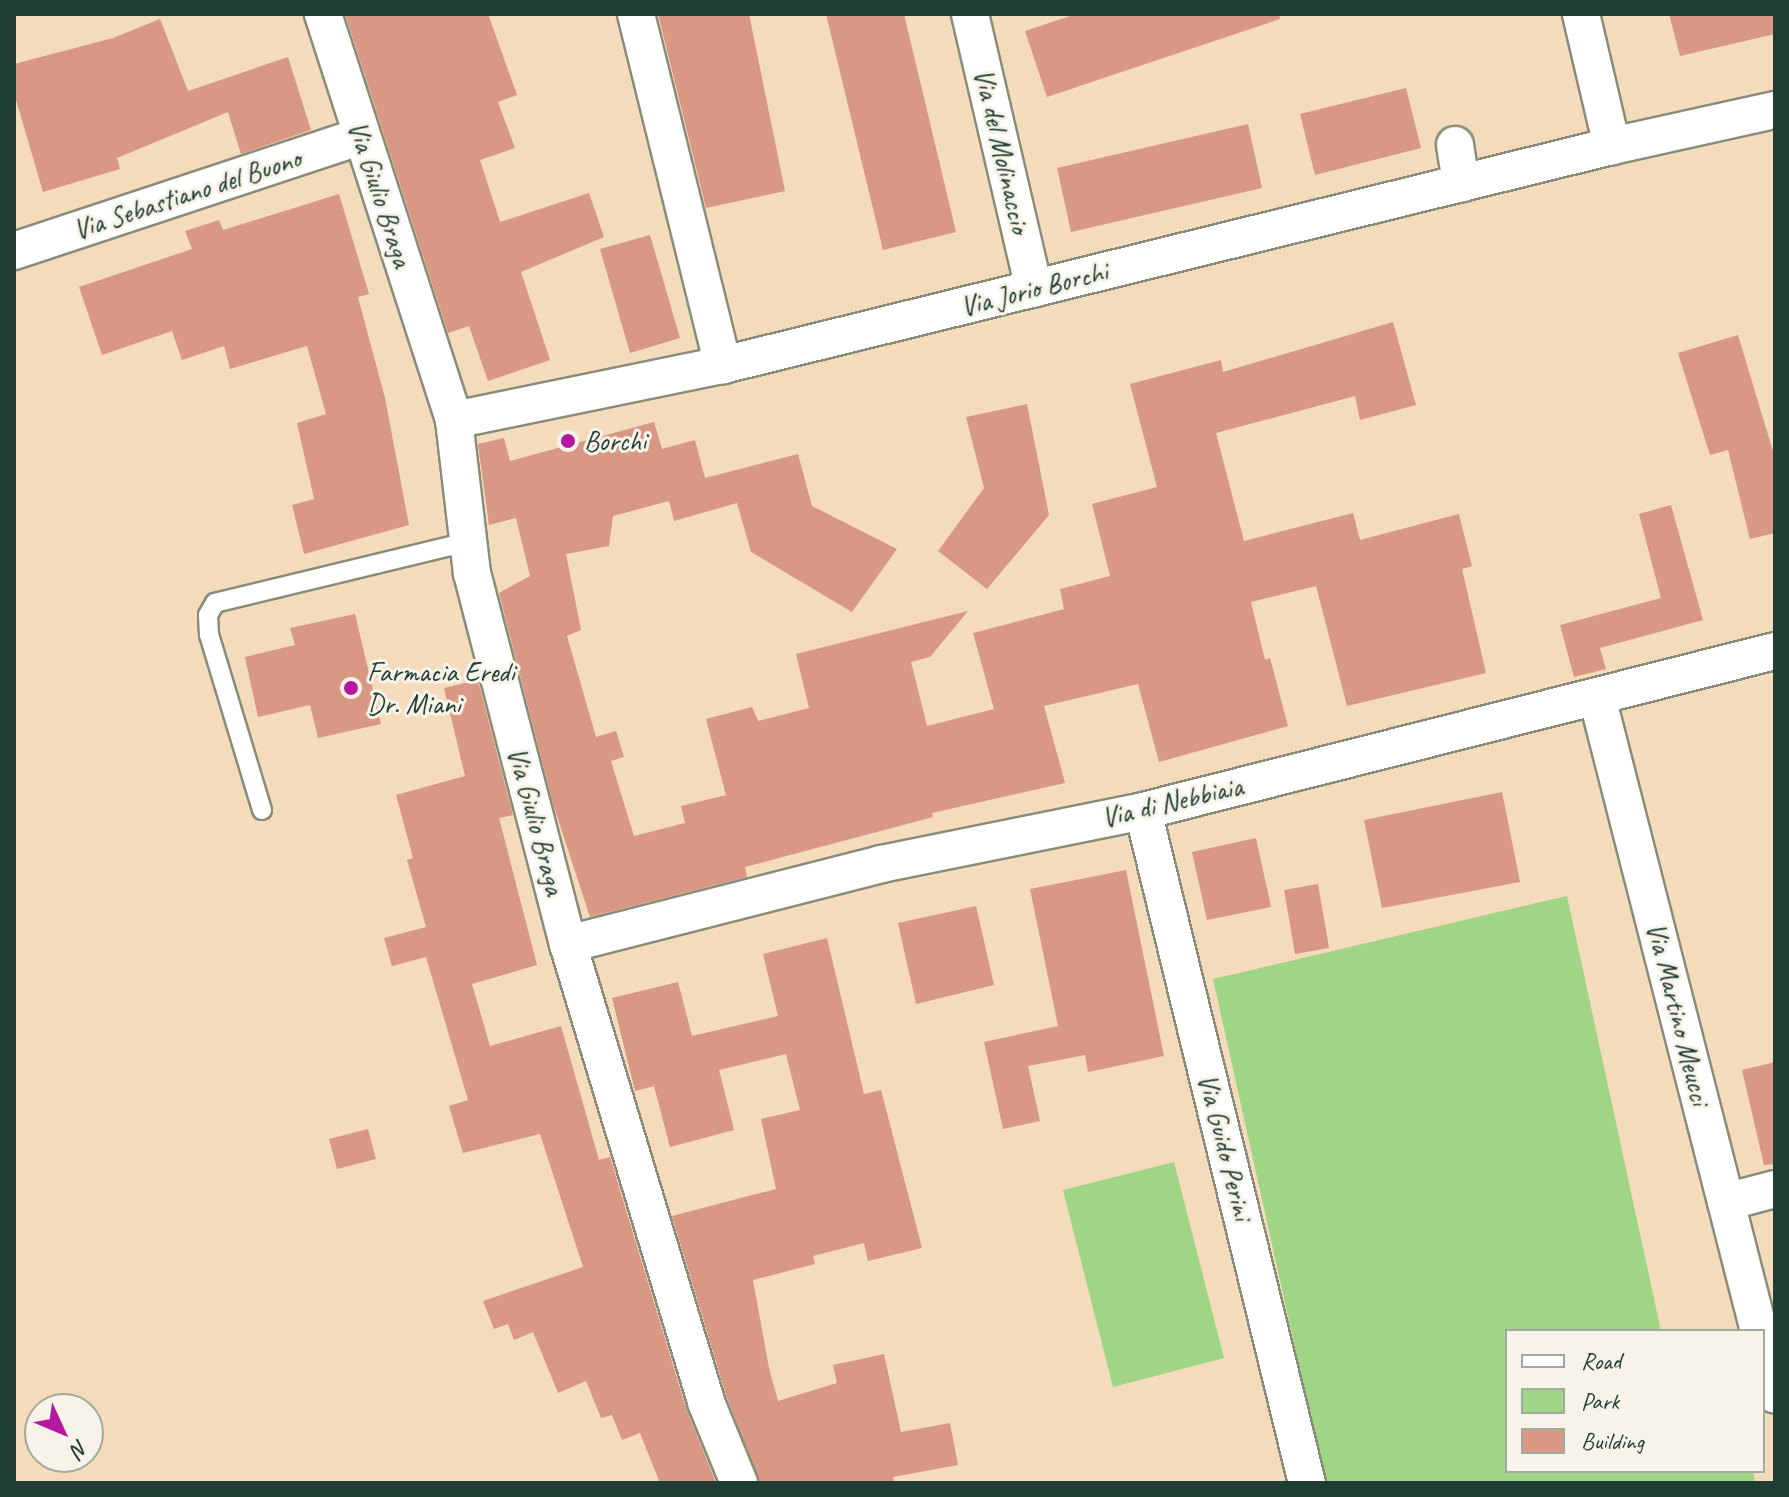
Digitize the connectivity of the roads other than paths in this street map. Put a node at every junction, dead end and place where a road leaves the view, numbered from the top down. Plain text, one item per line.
1 (323, 14) edge
2 (636, 14) edge
3 (970, 14) edge
4 (1581, 14) edge
5 (1775, 110) edge
6 (361, 136) junction
7 (1455, 145) dead end
8 (1612, 146) junction
9 (1461, 184) junction
10 (14, 251) edge
11 (1034, 289) junction
12 (723, 365) junction
13 (454, 420) junction
14 (468, 542) junction
15 (1775, 651) edge
16 (1597, 697) junction
17 (262, 810) dead end
18 (1143, 811) junction
19 (568, 944) junction
20 (1775, 1189) edge
21 (1726, 1202) junction
22 (1758, 1329) edge
23 (1765, 1355) edge
24 (1775, 1395) edge
25 (739, 1483) edge
26 (1307, 1483) edge

1 - 6 street, Via Giulio Braga
2 - 12 street
3 - 11 street, Via del Molinaccio
4 - 8 street
5 - 8 street, Via Jorio Borchi
6 - 10 street, Via Sebastiano del Buono
6 - 13 street, Via Giulio Braga
7 - 9 street
8 - 9 street, Via Jorio Borchi
9 - 11 street, Via Jorio Borchi
11 - 12 street, Via Jorio Borchi
12 - 13 street, Via Jorio Borchi
13 - 14 street, Via Giulio Braga
14 - 17 lane
14 - 19 street, Via Giulio Braga
15 - 16 street, Via di Nebbiaia
16 - 18 street, Via di Nebbiaia
16 - 21 street, Via Martino Meucci
18 - 19 street, Via di Nebbiaia
18 - 26 street, Via Guido Perini
19 - 25 street, Via Giulio Braga
20 - 21 street
21 - 22 street, Via Martino Meucci
23 - 24 street

